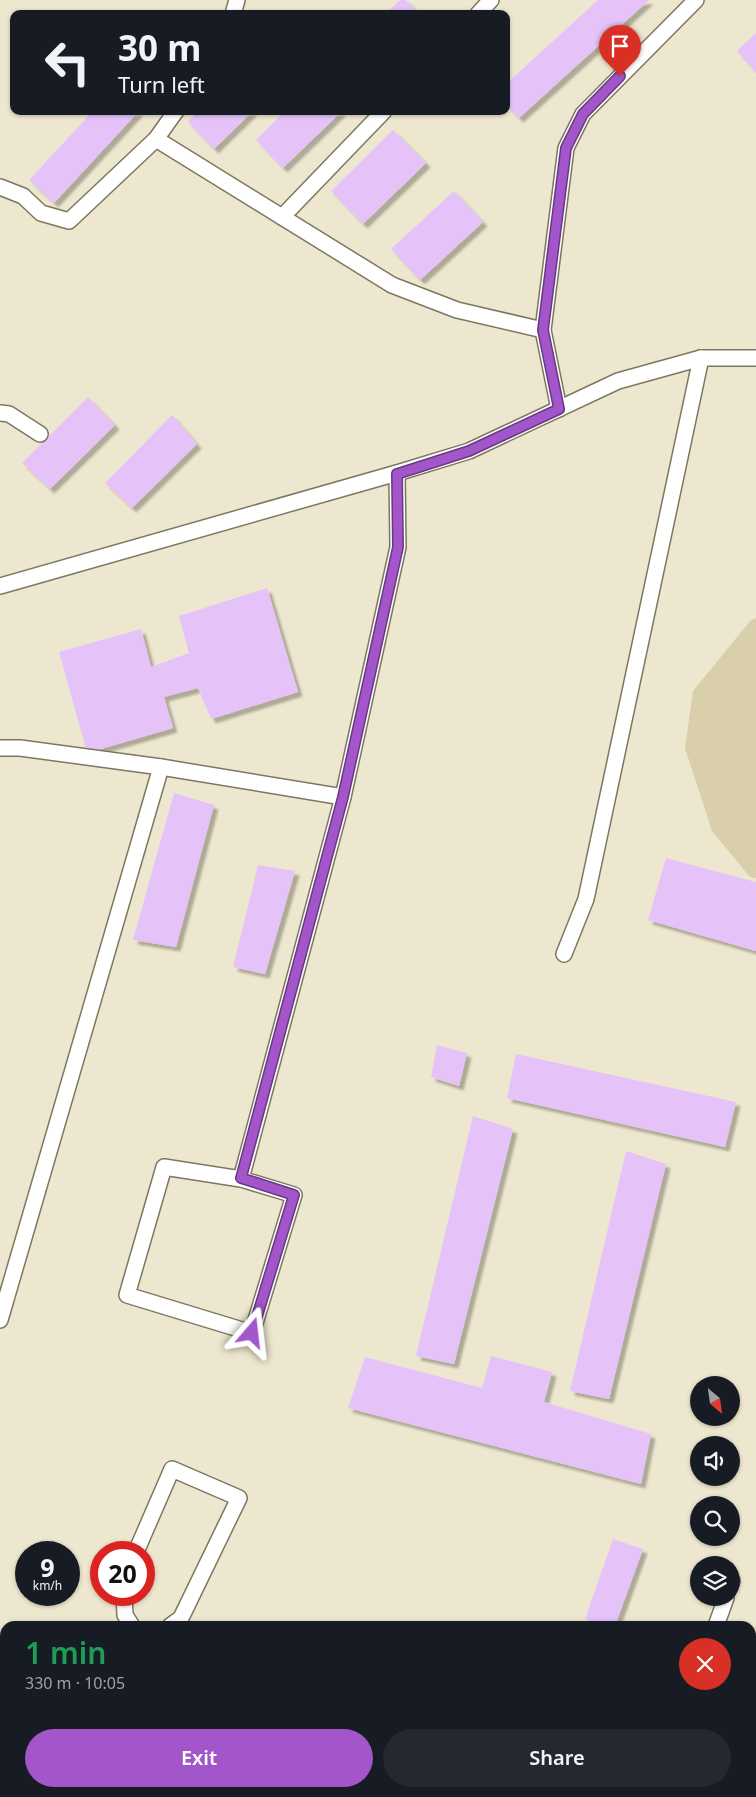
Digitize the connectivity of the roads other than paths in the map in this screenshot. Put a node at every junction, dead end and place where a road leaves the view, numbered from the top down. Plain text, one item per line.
1 (491, 0) edge
2 (696, 0) edge
3 (482, 10) edge
4 (173, 115) edge
5 (380, 115) edge
6 (156, 139) junction
7 (0, 187) edge
8 (282, 217) junction
9 (543, 330) junction
10 (701, 358) junction
11 (756, 358) edge
12 (559, 409) junction
13 (0, 413) edge
14 (40, 434) dead end
15 (397, 474) junction
16 (0, 586) edge
17 (0, 748) edge
18 (160, 767) junction
19 (343, 797) junction
20 (564, 954) dead end
21 (241, 1178) junction
22 (0, 1320) edge
23 (141, 1541) edge
24 (124, 1606) edge
25 (723, 1606) edge
26 (128, 1621) edge
27 (177, 1621) edge
28 (718, 1621) edge

1 - 3 lane
2 - 9 lane
4 - 6 lane
5 - 8 lane
6 - 7 lane
6 - 8 lane
8 - 9 lane
9 - 12 lane
10 - 11 lane
10 - 12 lane
10 - 20 lane
12 - 15 lane
13 - 14 lane
15 - 16 lane
15 - 19 lane
17 - 18 lane
18 - 19 lane
18 - 22 lane
19 - 21 lane
21 - 21 lane
23 - 27 lane
24 - 26 lane
25 - 28 lane

